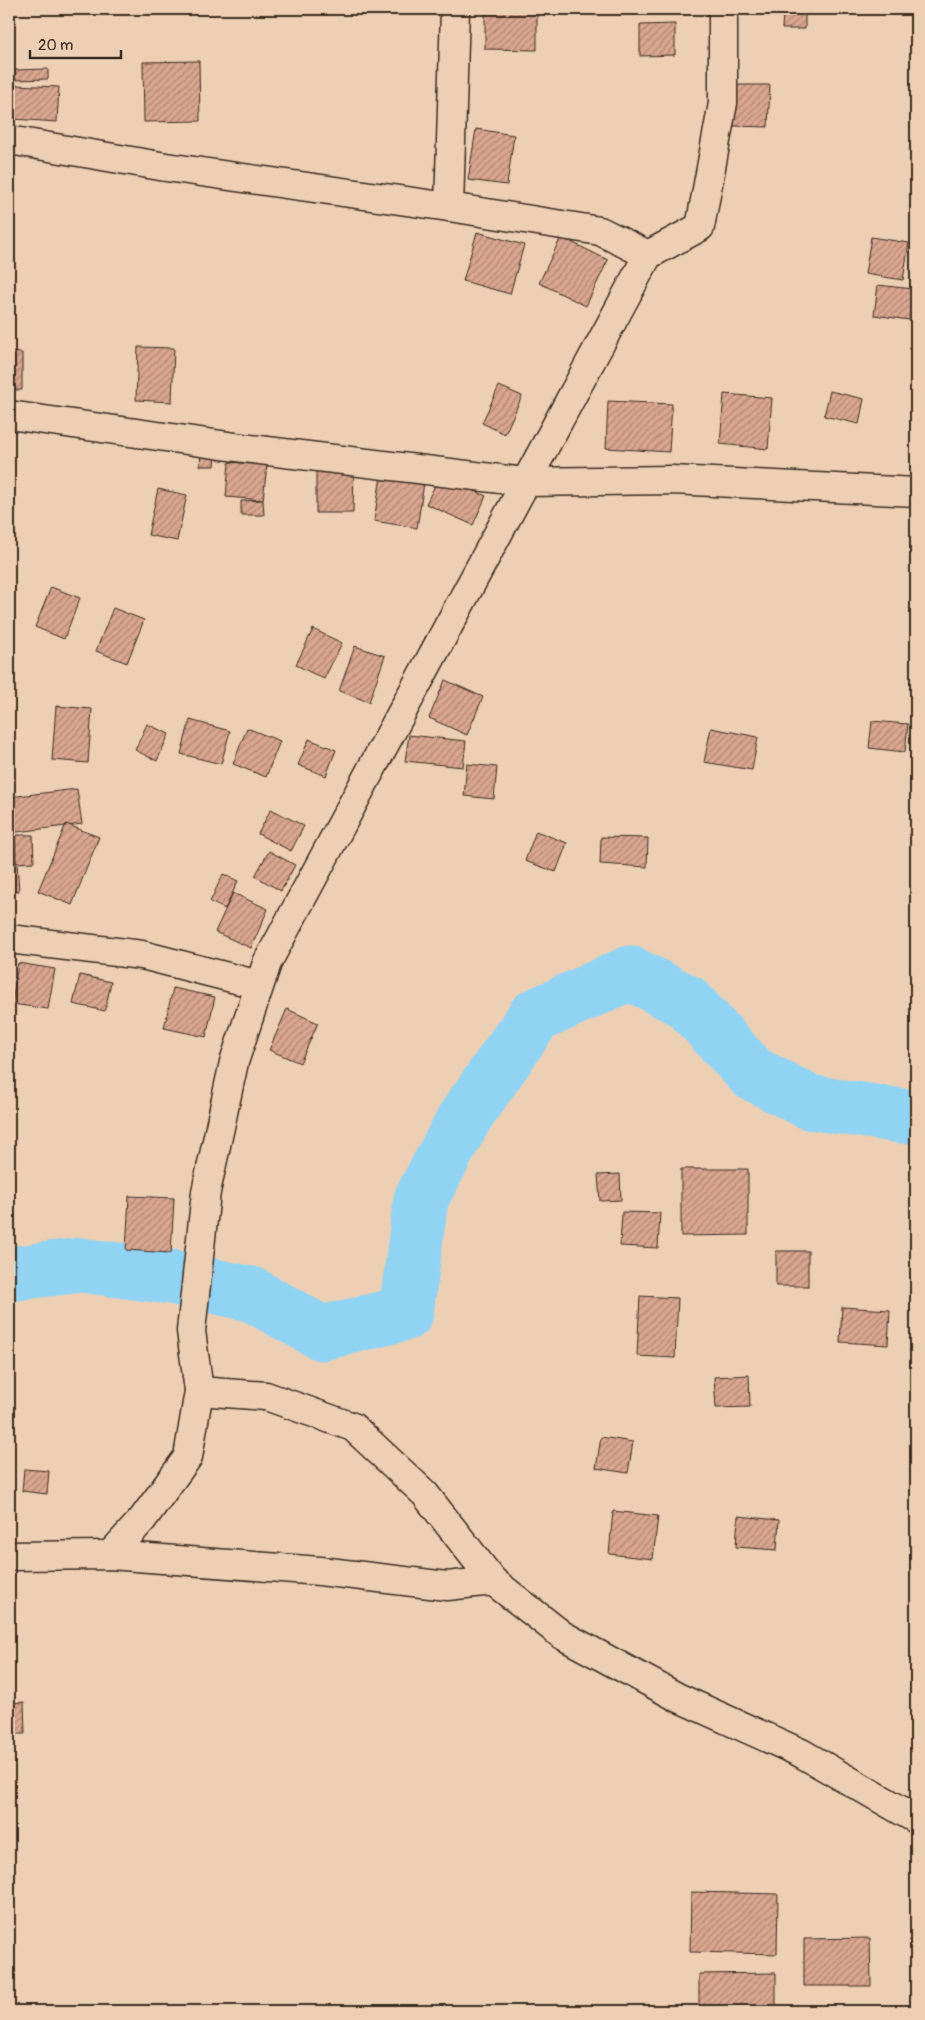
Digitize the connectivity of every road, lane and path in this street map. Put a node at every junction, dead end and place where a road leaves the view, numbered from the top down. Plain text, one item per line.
1 (455, 9) edge
2 (723, 9) edge
3 (9, 140) edge
4 (449, 207) junction
5 (648, 255) junction
6 (9, 415) edge
7 (525, 482) junction
8 (916, 492) edge
9 (9, 939) edge
10 (259, 985) junction
11 (200, 1391) junction
12 (110, 1555) junction
13 (9, 1556) edge
14 (493, 1581) junction
15 (916, 1819) edge

1 - 4 street
2 - 5 street
3 - 4 street
4 - 5 street
5 - 7 street
6 - 7 street
7 - 8 street
7 - 10 street
9 - 10 street
10 - 11 street
11 - 12 street
11 - 14 street
12 - 13 street
12 - 14 street
14 - 15 street

